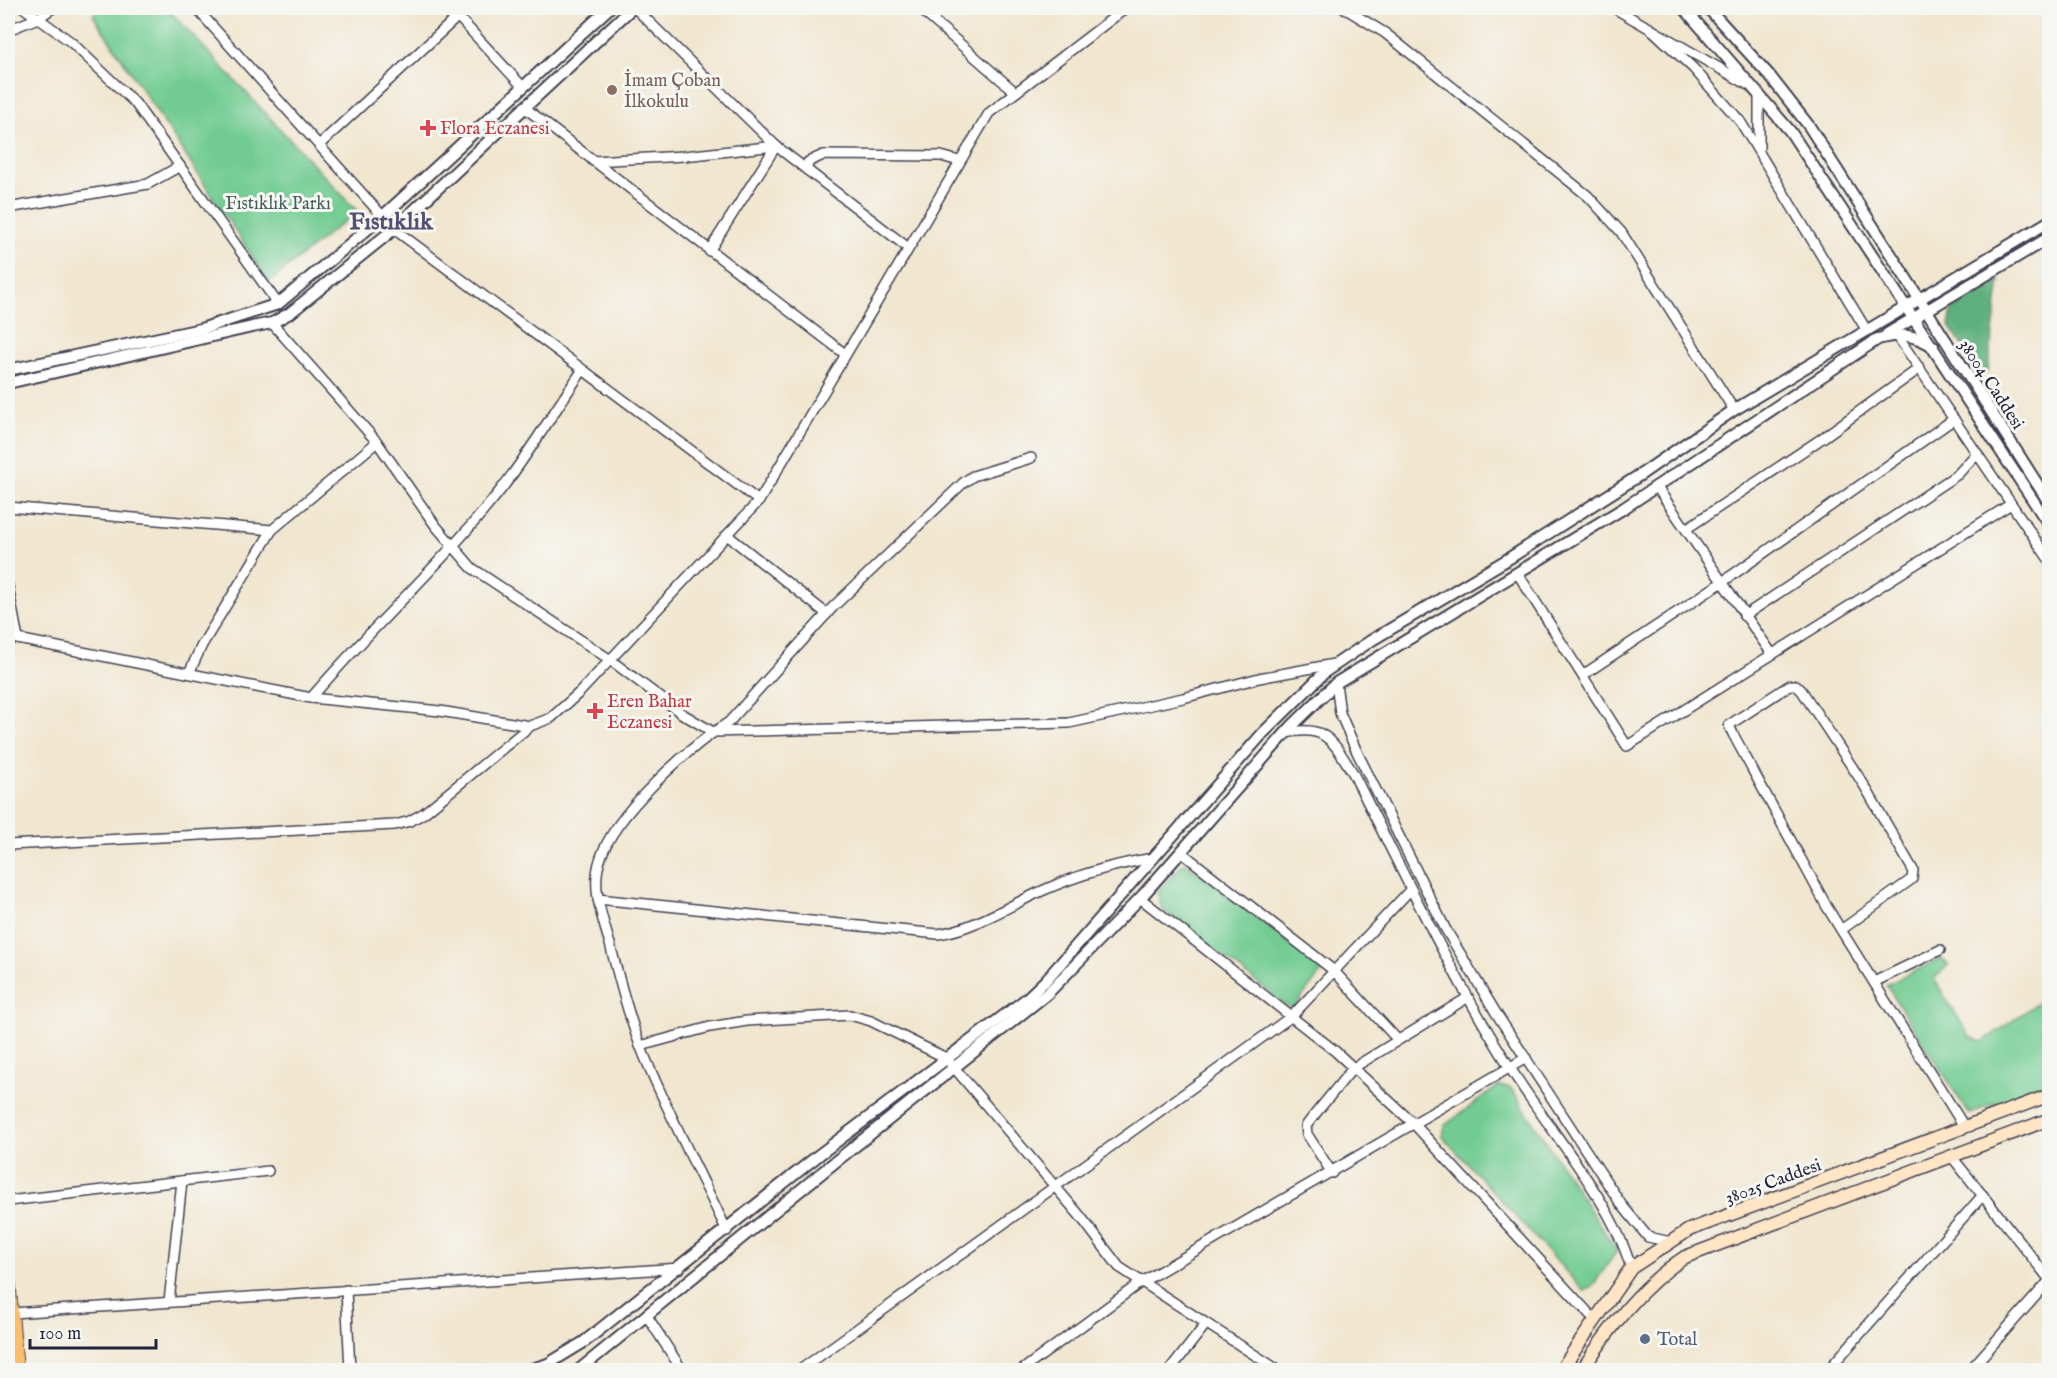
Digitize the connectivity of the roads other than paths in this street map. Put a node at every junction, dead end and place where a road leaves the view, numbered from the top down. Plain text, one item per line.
1 (24, 8) edge
2 (53, 8) edge
3 (196, 8) edge
4 (450, 8) edge
5 (467, 8) edge
6 (609, 8) edge
7 (634, 8) edge
8 (919, 8) edge
9 (1126, 8) edge
10 (1344, 8) edge
11 (1614, 8) edge
12 (1684, 8) edge
13 (1708, 8) edge
14 (458, 16) junction
15 (38, 18) junction
16 (1650, 28) junction
17 (8, 30) edge
18 (523, 87) junction
19 (1014, 91) junction
20 (1757, 91) junction
21 (524, 108) junction
22 (319, 145) junction
23 (776, 146) junction
24 (1759, 151) junction
25 (593, 161) junction
26 (959, 161) junction
27 (180, 166) junction
28 (807, 170) junction
29 (8, 208) edge
30 (382, 217) junction
31 (2049, 221) edge
32 (394, 229) junction
33 (2049, 237) edge
34 (907, 247) junction
35 (709, 251) junction
36 (1919, 299) junction
37 (278, 304) junction
38 (1906, 307) junction
39 (1926, 312) junction
40 (1913, 318) junction
41 (272, 323) junction
42 (1867, 331) junction
43 (1896, 334) junction
44 (1878, 339) junction
45 (1930, 342) junction
46 (845, 354) junction
47 (1920, 368) junction
48 (8, 370) edge
49 (582, 371) junction
50 (8, 383) edge
51 (1734, 410) junction
52 (1954, 419) junction
53 (377, 442) junction
54 (1977, 453) junction
55 (1031, 458) dead end
56 (1656, 486) junction
57 (759, 501) junction
58 (2048, 502) edge
59 (2011, 504) junction
60 (2036, 505) junction
61 (8, 507) edge
62 (2049, 526) edge
63 (1686, 529) junction
64 (272, 530) junction
65 (727, 535) junction
66 (452, 547) junction
67 (2049, 561) edge
68 (1518, 574) junction
69 (1721, 583) junction
70 (8, 586) edge
71 (827, 614) junction
72 (1744, 616) junction
73 (13, 638) edge
74 (1773, 654) junction
75 (609, 659) junction
76 (1336, 664) junction
77 (189, 673) junction
78 (1583, 675) junction
79 (1336, 682) junction
80 (311, 698) junction
81 (530, 726) junction
82 (713, 732) junction
83 (1286, 733) junction
84 (1352, 741) junction
85 (1334, 743) junction
86 (8, 845) edge
87 (1181, 852) junction
88 (1154, 858) junction
89 (1411, 889) junction
90 (1140, 898) junction
91 (598, 899) junction
92 (1841, 930) junction
93 (1940, 950) dead end
94 (1333, 970) junction
95 (1874, 982) junction
96 (1467, 998) junction
97 (1292, 1016) junction
98 (1397, 1039) junction
99 (640, 1046) junction
100 (946, 1058) junction
101 (1526, 1058) junction
102 (955, 1068) junction
103 (1353, 1068) junction
104 (1510, 1068) junction
105 (2049, 1095) edge
106 (2049, 1119) edge
107 (1414, 1124) junction
108 (1965, 1128) junction
109 (1952, 1157) junction
110 (268, 1171) dead end
111 (1332, 1173) junction
112 (182, 1181) junction
113 (1054, 1186) junction
114 (1983, 1195) junction
115 (8, 1201) edge
116 (727, 1231) junction
117 (1671, 1242) junction
118 (680, 1268) junction
119 (1631, 1268) junction
120 (8, 1279) edge
121 (2049, 1280) edge
122 (1140, 1283) junction
123 (346, 1290) junction
124 (169, 1302) junction
125 (12, 1313) junction
126 (647, 1316) junction
127 (1594, 1319) junction
128 (1206, 1324) junction
129 (16, 1371) edge
130 (350, 1371) edge
131 (529, 1371) edge
132 (579, 1371) edge
133 (682, 1371) edge
134 (800, 1371) edge
135 (1022, 1371) edge
136 (1170, 1371) edge
137 (1278, 1371) edge
138 (1561, 1371) edge
139 (1582, 1371) edge
140 (1828, 1371) edge
141 (1970, 1371) edge

1 - 15 street
2 - 15 street
3 - 22 street
4 - 14 street
5 - 14 street
6 - 18 street
7 - 21 street
7 - 23 street
8 - 19 street
9 - 19 street
10 - 51 street
11 - 16 street
12 - 20 street, 38004 Caddesi
13 - 36 street, 38004 Caddesi
14 - 18 street
14 - 22 street
15 - 17 street
15 - 27 street
16 - 20 street
16 - 24 street
18 - 30 street
19 - 26 street
20 - 24 street
20 - 38 street, 38004 Caddesi
21 - 25 street
21 - 32 street
22 - 30 street
23 - 25 street
23 - 28 street
23 - 35 street
24 - 42 street
25 - 35 street
26 - 28 street
26 - 34 street
27 - 29 street
27 - 37 street
28 - 34 street
30 - 32 street
30 - 37 street
31 - 36 street
32 - 41 street
32 - 49 street
33 - 39 street
34 - 46 street
35 - 46 street
36 - 38 street
36 - 39 street, 38004 Caddesi
37 - 48 street
38 - 40 street, 38004 Caddesi
38 - 42 street
39 - 40 street
39 - 58 street, 38004 Caddesi
40 - 44 street
40 - 45 street, 38004 Caddesi
41 - 50 street
41 - 53 street
42 - 51 street
43 - 44 street
43 - 45 street
43 - 47 street
44 - 56 street
45 - 60 street, 38004 Caddesi
46 - 57 street
47 - 52 street
47 - 63 street
49 - 57 street
49 - 66 street
51 - 76 street
52 - 54 street
52 - 69 street
53 - 64 street
53 - 66 street
54 - 59 street
54 - 72 street
55 - 71 street
56 - 63 street
56 - 68 street
57 - 65 street
58 - 60 street
59 - 67 street
59 - 74 street
60 - 62 street, 38004 Caddesi
61 - 64 street
63 - 69 street
64 - 77 street
65 - 71 street
65 - 75 street
66 - 75 street
66 - 80 street
68 - 78 street
68 - 79 street
69 - 72 street
69 - 78 street
70 - 73 street
71 - 82 street
72 - 74 street
73 - 77 street
74 - 78 street
75 - 81 street
75 - 82 street
76 - 82 street
76 - 88 street
77 - 80 street
79 - 83 street
79 - 84 street
80 - 81 street
81 - 86 street
82 - 91 street
83 - 85 street
83 - 87 street
84 - 85 street
84 - 101 street
85 - 89 street
87 - 90 street
87 - 94 street
88 - 91 street
88 - 100 street
89 - 94 street
89 - 96 street
90 - 97 street
90 - 102 street
91 - 99 street
92 - 92 street
92 - 95 street
93 - 95 street
94 - 97 street
94 - 98 street
95 - 108 street
96 - 98 street
96 - 104 street
97 - 103 street
97 - 113 street
98 - 103 street
99 - 100 street
99 - 116 street
100 - 102 street
100 - 116 street
101 - 104 street
101 - 117 street
102 - 113 street
102 - 126 street
103 - 107 street
103 - 111 street
104 - 107 street
104 - 119 street
105 - 108 main road, 38025 Caddesi
106 - 109 main road
107 - 111 street
107 - 127 street
108 - 117 main road, 38025 Caddesi
109 - 114 street
109 - 139 main road
110 - 112 street
111 - 122 street
112 - 115 street
112 - 124 street
113 - 122 street
113 - 134 street
114 - 121 street
114 - 140 street
116 - 118 street
117 - 119 main road, 38025 Caddesi
118 - 123 street
118 - 131 street
119 - 127 main road, 38025 Caddesi
120 - 125 main road
121 - 141 street
122 - 128 street
122 - 135 street
123 - 124 street
123 - 130 street
124 - 125 street
125 - 129 main road
126 - 132 street
126 - 133 street
127 - 138 main road, 38025 Caddesi
128 - 136 street
128 - 137 street

